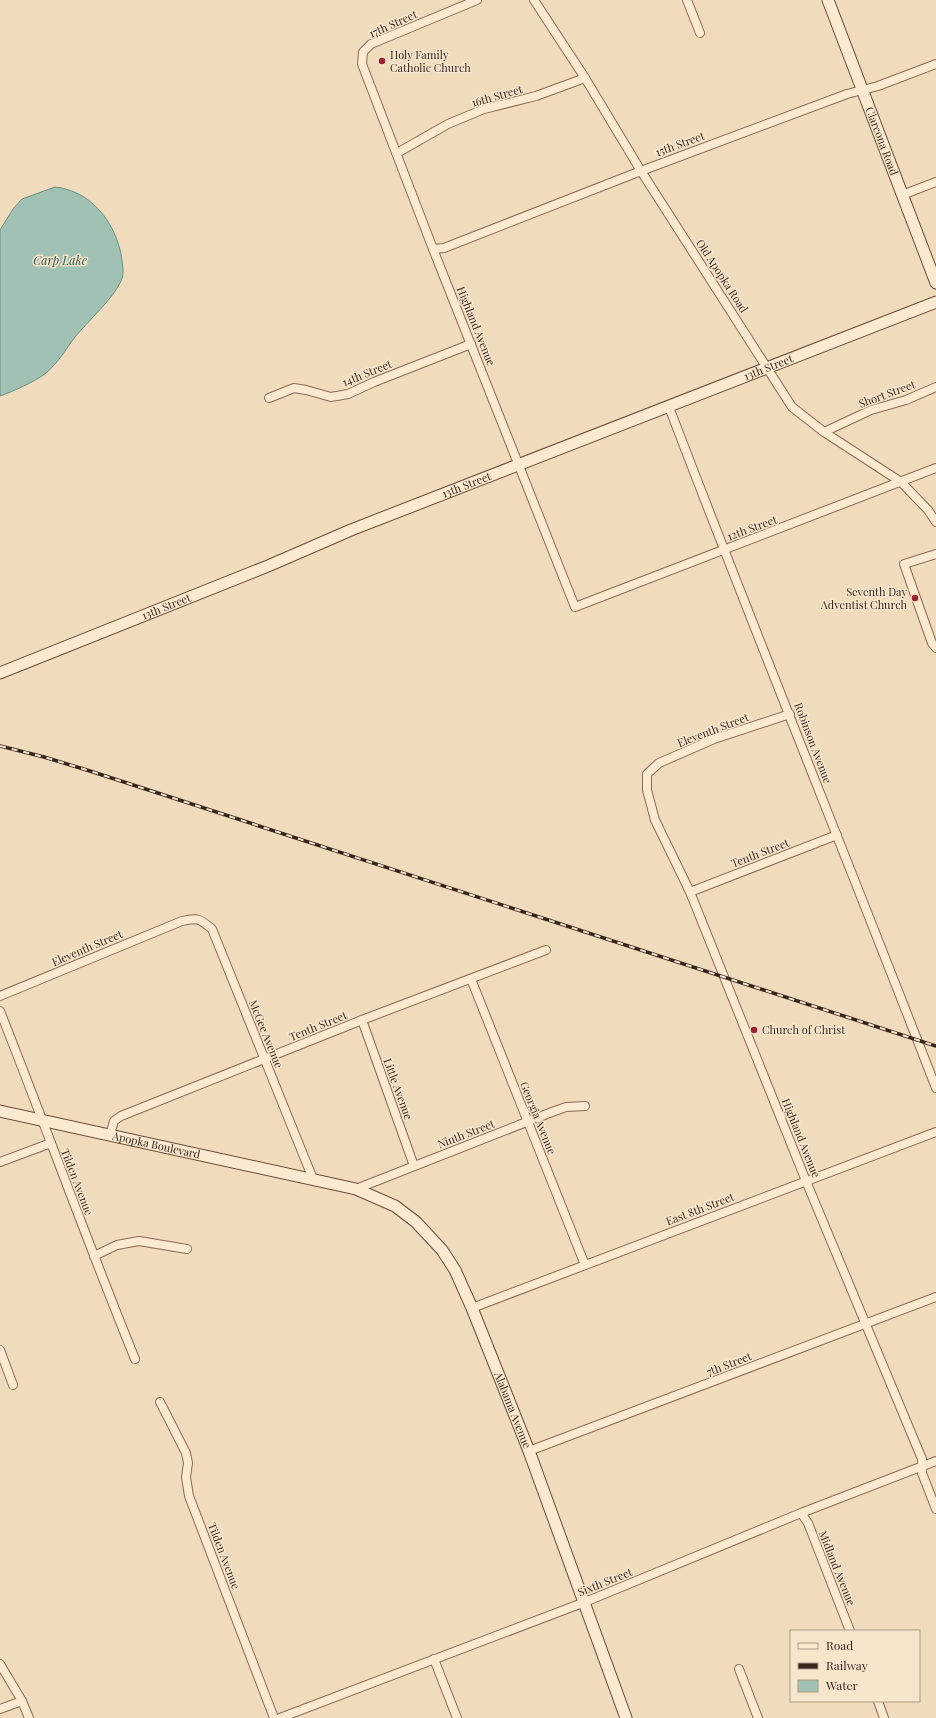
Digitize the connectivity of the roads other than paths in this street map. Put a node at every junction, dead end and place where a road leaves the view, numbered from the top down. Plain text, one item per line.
1 (477, 0) edge
2 (534, 0) edge
3 (687, 0) edge
4 (828, 0) edge
5 (700, 32) dead end
6 (363, 52) joint
7 (936, 64) edge
8 (585, 78) junction
9 (863, 90) junction
10 (397, 153) junction
11 (640, 171) junction
12 (936, 182) edge
13 (902, 195) junction
14 (433, 249) junction
15 (936, 282) edge
16 (936, 302) edge
17 (471, 344) junction
18 (768, 368) junction
19 (936, 387) edge
20 (269, 398) dead end
21 (669, 407) junction
22 (824, 432) junction
23 (519, 466) junction
24 (936, 468) edge
25 (901, 482) junction
26 (936, 522) edge
27 (724, 550) junction
28 (936, 554) edge
29 (575, 606) joint
30 (936, 648) edge
31 (0, 673) edge
32 (790, 714) junction
33 (647, 774) joint
34 (837, 835) junction
35 (690, 892) junction
36 (182, 921) joint
37 (546, 950) dead end
38 (471, 979) junction
39 (0, 996) edge
40 (0, 1011) edge
41 (362, 1020) junction
42 (264, 1059) junction
43 (936, 1088) edge
44 (585, 1106) dead end
45 (0, 1111) edge
46 (44, 1121) junction
47 (528, 1122) junction
48 (936, 1132) edge
49 (110, 1135) junction
50 (51, 1143) junction
51 (0, 1162) edge
52 (414, 1166) junction
53 (313, 1179) junction
54 (806, 1181) junction
55 (356, 1189) junction
56 (187, 1249) dead end
57 (94, 1256) junction
58 (585, 1265) junction
59 (936, 1297) edge
60 (472, 1308) junction
61 (865, 1324) junction
62 (0, 1350) edge
63 (135, 1359) dead end
64 (13, 1385) dead end
65 (160, 1402) dead end
66 (529, 1451) junction
67 (936, 1461) edge
68 (922, 1466) junction
69 (936, 1509) edge
70 (801, 1513) junction
71 (585, 1602) junction
72 (850, 1630) edge
73 (434, 1659) junction
74 (0, 1664) edge
75 (739, 1668) dead end
76 (22, 1701) junction
77 (878, 1702) edge
78 (0, 1709) edge
79 (29, 1718) edge
80 (274, 1718) edge
81 (280, 1718) edge
82 (457, 1718) edge
83 (626, 1718) edge
84 (758, 1718) edge
85 (884, 1718) edge

1 - 6 street, 17th Street
2 - 8 street, Old Apopka Road
3 - 5 street
4 - 9 street, Clarcona Road
6 - 10 street, Highland Avenue
7 - 9 street, 15th Street
8 - 10 street, 16th Street
8 - 11 street, Old Apopka Road
9 - 11 street, 15th Street
9 - 13 street, Clarcona Road
10 - 14 street, Highland Avenue
11 - 14 street, 15th Street
11 - 18 street, Old Apopka Road
12 - 13 street
13 - 15 street, Clarcona Road
14 - 17 street, Highland Avenue
16 - 18 street, 13th Street
17 - 20 street, 14th Street
17 - 23 street, Highland Avenue
18 - 21 street, 13th Street
18 - 22 street, Old Apopka Road
19 - 22 street, Short Street
21 - 23 street, 13th Street
21 - 27 street, Robinson Avenue
22 - 25 street, Old Apopka Road
23 - 29 street, Highland Avenue
23 - 31 street, 13th Street
24 - 25 street, 12th Street
25 - 26 street, Old Apopka Road
25 - 27 street, 12th Street
27 - 29 street, 12th Street
27 - 32 street, Robinson Avenue
28 - 30 street
32 - 33 street, Eleventh Street
32 - 34 street, Robinson Avenue
33 - 35 street, Highland Avenue
34 - 35 street, Tenth Street
34 - 43 street, Robinson Avenue
35 - 54 street, Highland Avenue
36 - 39 street, Eleventh Street
36 - 42 street, McGee Avenue
37 - 38 street, Tenth Street
38 - 41 street, Tenth Street
38 - 47 street, Georgia Avenue
40 - 46 street, Tilden Avenue
41 - 42 street, Tenth Street
41 - 52 street, Little Avenue
42 - 49 street, Tenth Street
42 - 53 street, McGee Avenue
44 - 47 street, Ninth Street
45 - 46 street, Apopka Boulevard
46 - 49 street, Apopka Boulevard
46 - 50 street, Tilden Avenue
47 - 52 street, Ninth Street
47 - 58 street, Georgia Avenue
48 - 54 street, East 8th Street
49 - 53 street, Apopka Boulevard
50 - 51 street
50 - 57 street, Tilden Avenue
52 - 55 street, Ninth Street
53 - 55 street, Alabama Avenue
54 - 58 street, East 8th Street
54 - 61 street, Highland Avenue
55 - 60 street, Alabama Avenue
56 - 57 street
57 - 63 street, Tilden Avenue
58 - 60 street, East 8th Street
59 - 61 street, 7th Street
60 - 66 street, Alabama Avenue
61 - 66 street, 7th Street
61 - 68 street, Highland Avenue
62 - 64 street
65 - 80 street, Tilden Avenue
66 - 71 street, Alabama Avenue
67 - 68 street, Sixth Street
68 - 69 street, Highland Avenue
68 - 70 street, Sixth Street
70 - 71 street, Sixth Street
70 - 72 street, Midland Avenue
71 - 73 street, Sixth Street
71 - 83 street, Alabama Avenue
73 - 81 street, Sixth Street
73 - 82 street
74 - 76 street
75 - 84 street
76 - 78 street
76 - 79 street
77 - 85 street

